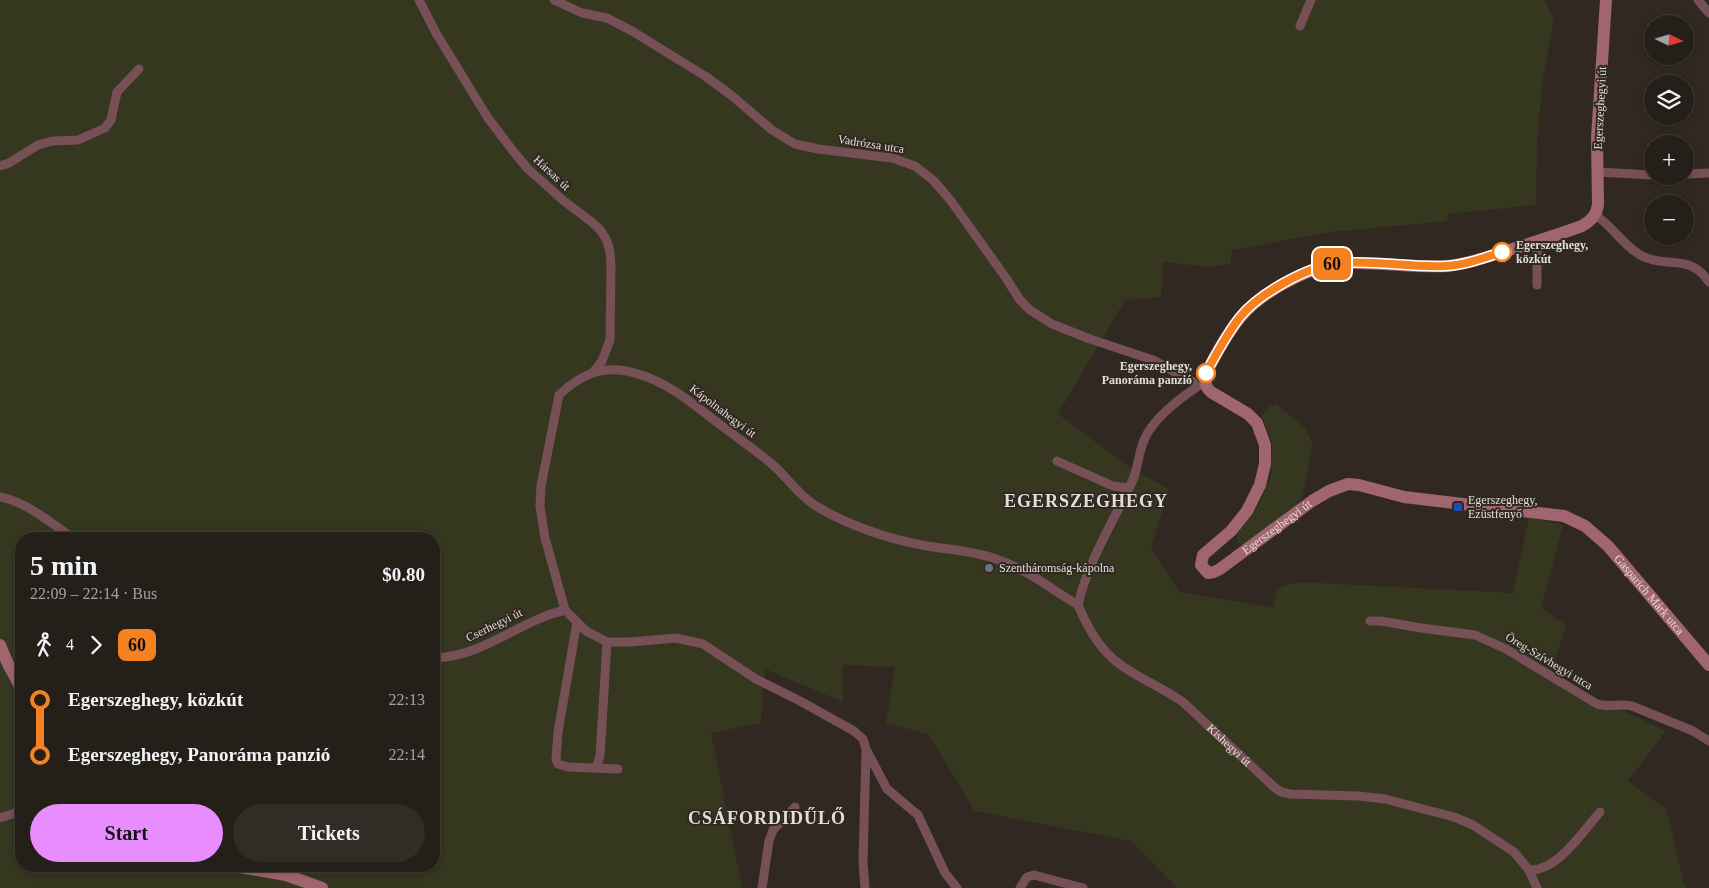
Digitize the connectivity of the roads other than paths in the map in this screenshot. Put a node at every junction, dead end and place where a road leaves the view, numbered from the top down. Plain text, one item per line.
1 (419, 0) edge
2 (554, 0) edge
3 (1312, 0) edge
4 (1606, 0) edge
5 (1698, 0) edge
6 (1709, 13) edge
7 (1300, 26) dead end
8 (139, 69) dead end
9 (0, 166) edge
10 (1597, 172) junction
11 (1709, 173) edge
12 (1694, 174) edge
13 (1644, 175) edge
14 (1595, 215) junction
15 (1537, 241) junction
16 (1709, 282) edge
17 (1537, 285) dead end
18 (594, 371) junction
19 (1201, 385) junction
20 (1058, 461) dead end
21 (1129, 488) junction
22 (0, 497) edge
23 (1585, 526) joint
24 (64, 532) edge
25 (1078, 605) junction
26 (565, 610) junction
27 (1370, 621) dead end
28 (576, 622) junction
29 (607, 642) junction
30 (0, 646) edge
31 (440, 658) edge
32 (1709, 665) edge
33 (15, 677) edge
34 (1709, 741) edge
35 (866, 749) junction
36 (596, 768) junction
37 (618, 769) dead end
38 (795, 807) dead end
39 (1600, 812) dead end
40 (15, 813) edge
41 (0, 818) edge
42 (1529, 870) junction
43 (269, 872) edge
44 (322, 888) edge
45 (762, 888) edge
46 (865, 888) edge
47 (956, 888) edge
48 (1020, 888) edge
49 (1083, 888) edge
50 (1537, 888) edge

1 - 18 street, Hársas út
2 - 19 street, Vadrózsa utca
3 - 7 street
4 - 10 street, Egerszeghegyi út
5 - 6 street
8 - 9 street
10 - 13 street
10 - 14 street, Egerszeghegyi út
11 - 12 street
14 - 15 street
14 - 16 street
15 - 17 street
15 - 19 street
18 - 25 street, Kápolnahegyi út
18 - 26 street
19 - 21 street
19 - 23 street, Egerszeghegyi út
20 - 21 street
21 - 25 street
22 - 24 street
23 - 32 street, Gasparich Márk utca
25 - 42 street, Kishegyi út
26 - 28 street
26 - 31 street, Cserhegyi út
27 - 34 street, Öreg-Szívhegyi utca
28 - 29 street
28 - 36 street
29 - 35 street
29 - 36 street
30 - 33 street
35 - 46 street
35 - 47 street
36 - 37 street
38 - 45 street
39 - 42 street
40 - 41 street
42 - 50 street, Kishegyi út
43 - 44 street
48 - 49 street

